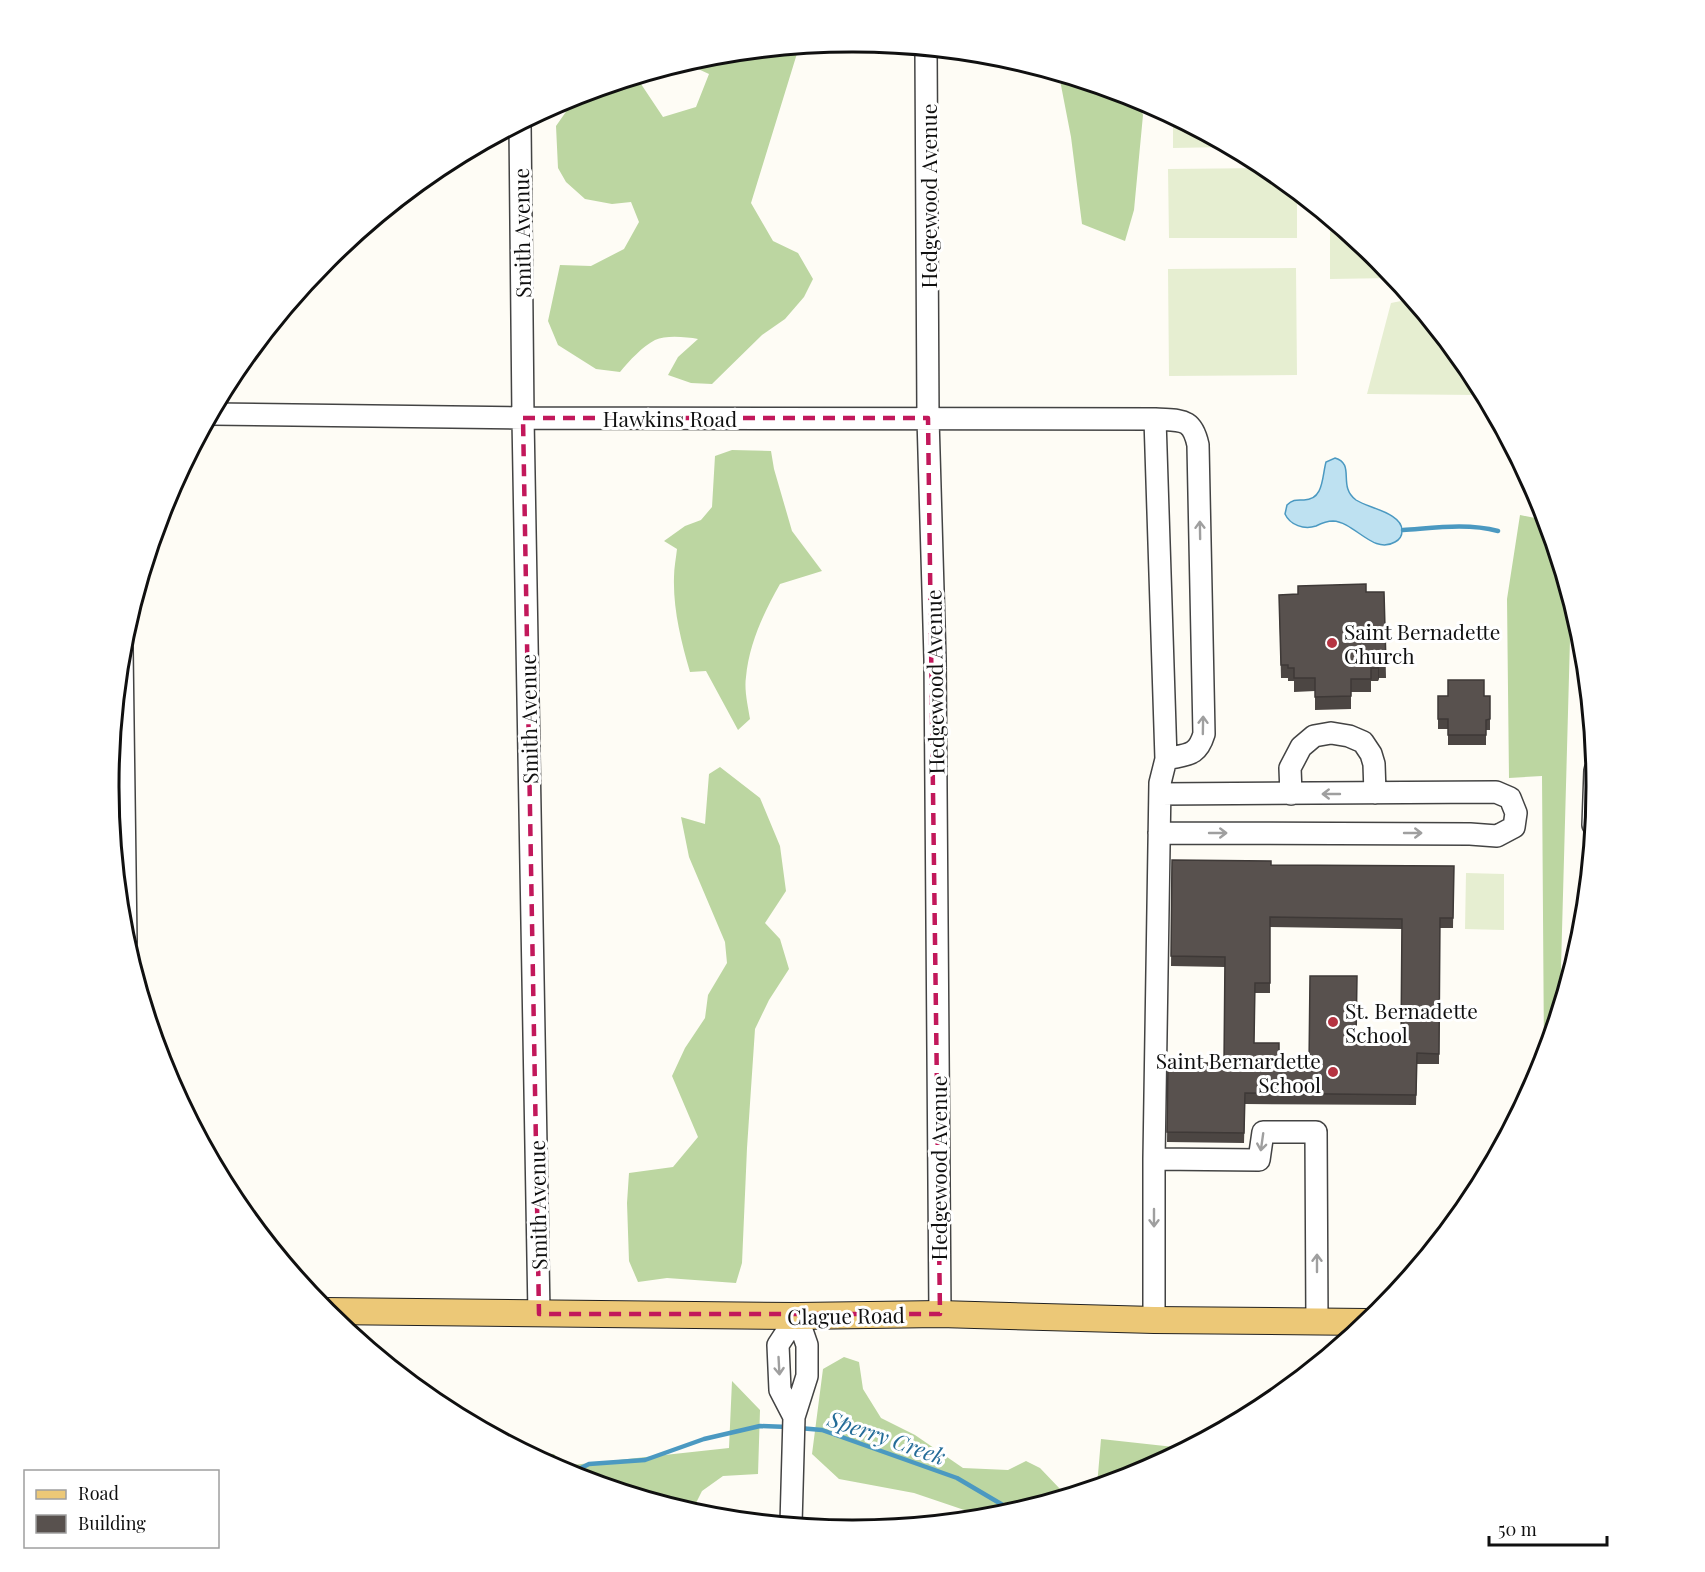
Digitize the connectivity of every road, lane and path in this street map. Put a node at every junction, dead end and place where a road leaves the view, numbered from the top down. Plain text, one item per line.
1 (926, 57) edge
2 (520, 132) edge
3 (220, 414) edge
4 (523, 417) junction
5 (928, 418) junction
6 (1155, 419) junction
7 (123, 715) edge
8 (1166, 759) junction
9 (1375, 793) junction
10 (1160, 794) junction
11 (1291, 794) junction
12 (1159, 833) junction
13 (125, 883) edge
14 (1154, 1159) junction
15 (341, 1311) edge
16 (539, 1314) junction
17 (940, 1314) junction
18 (796, 1316) junction
19 (1154, 1320) junction
20 (1317, 1322) junction
21 (1352, 1322) edge
22 (794, 1417) junction
23 (791, 1517) edge

1 - 5 street, Hedgewood Avenue
2 - 4 street, Smith Avenue
3 - 4 street, Hawkins Road
4 - 5 street, Hawkins Road
4 - 16 street, Smith Avenue
5 - 6 street, Hawkins Road
5 - 17 street, Hedgewood Avenue
6 - 8 street
8 -> 6 street, Hawkins Road
7 - 13 street
8 - 10 street
9 -> 11 street
9 - 11 street
12 -> 9 street
10 - 11 street
10 - 12 street
12 - 14 street
14 -> 19 street
20 -> 14 street
15 - 16 main road, Clague Road
16 - 18 main road, Clague Road
17 - 18 main road, Clague Road
17 - 19 main road, Clague Road
18 - 22 street
18 -> 22 street
19 - 20 main road, Clague Road
20 - 21 main road, Clague Road
22 - 23 street

